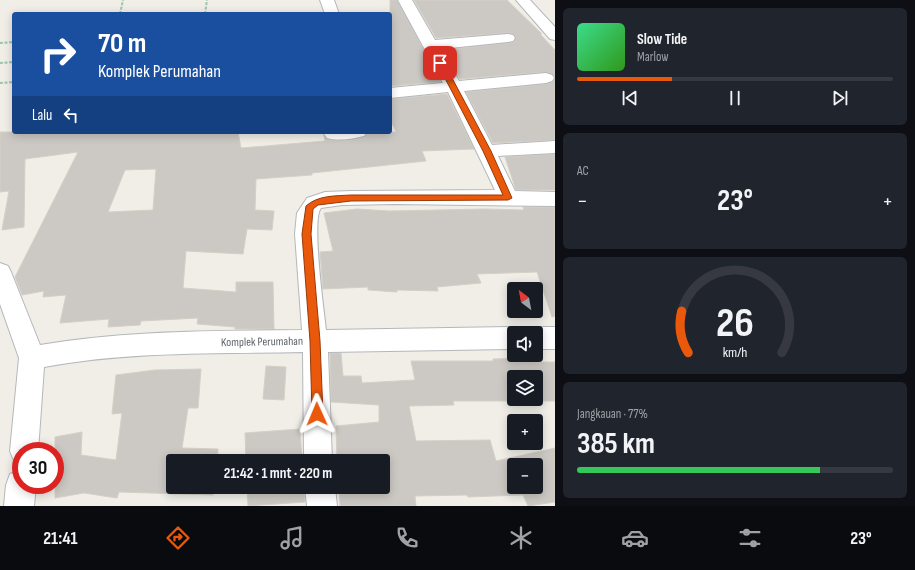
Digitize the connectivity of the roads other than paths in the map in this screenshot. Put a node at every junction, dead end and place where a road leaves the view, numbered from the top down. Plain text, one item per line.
1 (327, 0) edge
2 (405, 0) edge
3 (523, 0) edge
4 (331, 12) edge
5 (555, 36) edge
6 (508, 38) dead end
7 (431, 45) junction
8 (546, 78) dead end
9 (454, 88) junction
10 (392, 93) edge
11 (555, 146) edge
12 (487, 151) junction
13 (508, 198) junction
14 (555, 200) edge
15 (0, 272) edge
16 (507, 338) edge
17 (543, 338) edge
18 (555, 338) edge
19 (315, 341) junction
20 (32, 358) junction
21 (25, 442) edge
22 (318, 454) edge
23 (20, 494) edge
24 (321, 494) edge
25 (19, 506) edge
26 (322, 506) edge

1 - 4 street
2 - 7 street
3 - 5 street
6 - 7 street
7 - 9 street
8 - 9 street
9 - 10 street
9 - 12 street
11 - 12 street
12 - 13 street
13 - 14 street
13 - 19 street
15 - 20 street
16 - 19 street, Komplek Perumahan
17 - 18 street
19 - 20 street, Komplek Perumahan
19 - 22 street
20 - 21 street
23 - 25 street
24 - 26 street

